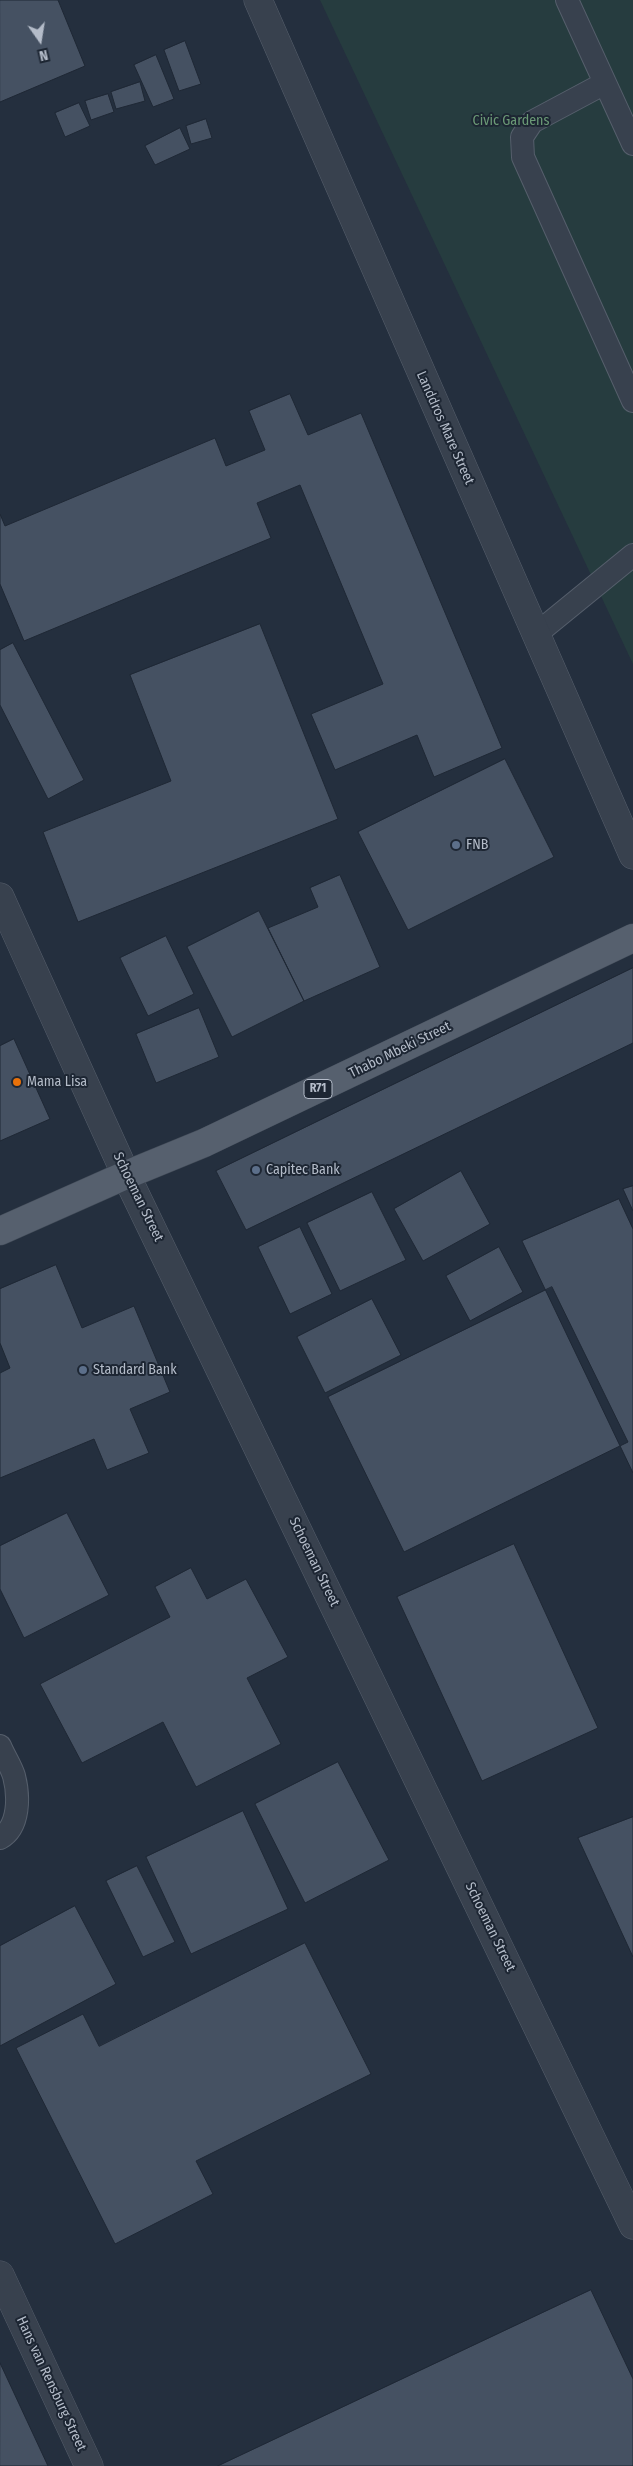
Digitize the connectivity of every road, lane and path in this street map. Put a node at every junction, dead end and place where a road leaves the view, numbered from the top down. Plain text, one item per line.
1 (258, 0) edge
2 (567, 0) edge
3 (605, 83) junction
4 (633, 144) edge
5 (633, 401) edge
6 (633, 555) edge
7 (535, 635) junction
8 (633, 855) edge
9 (1, 904) edge
10 (633, 938) edge
11 (126, 1175) junction
12 (0, 1231) edge
13 (0, 1746) edge
14 (0, 1838) edge
15 (633, 2225) edge
16 (0, 2275) edge
17 (89, 2466) edge

1 - 7 street, Landdros Mare Street
2 - 3 lane
3 - 4 lane
3 - 5 lane
6 - 7 lane
7 - 8 street, Landdros Mare Street
9 - 11 street, Schoeman Street
10 - 11 main road, Thabo Mbeki Street / R71
11 - 12 main road, Thabo Mbeki Street / R71
11 - 15 street, Schoeman Street
13 - 14 lane
16 - 17 street, Hans van Rensburg Street

